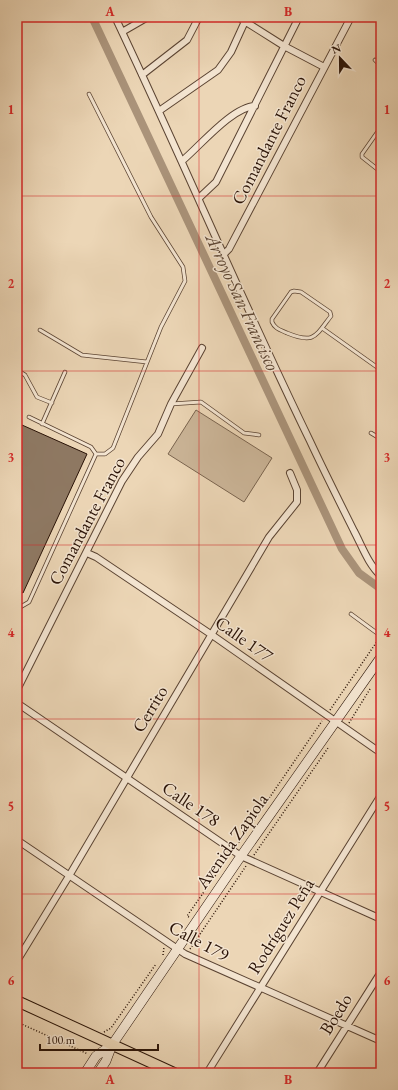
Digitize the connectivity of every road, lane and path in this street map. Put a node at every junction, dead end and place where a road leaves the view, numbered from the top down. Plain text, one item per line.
1 (19, 17) edge
2 (115, 17) edge
3 (148, 17) edge
4 (199, 17) edge
5 (238, 17) edge
6 (298, 17) edge
7 (351, 17) edge
8 (246, 19) edge
9 (17, 21) edge
10 (122, 32) junction
11 (284, 46) junction
12 (374, 60) dead end
13 (381, 66) edge
14 (324, 67) junction
15 (142, 75) junction
16 (89, 94) dead end
17 (256, 106) junction
18 (159, 111) junction
19 (381, 127) edge
20 (182, 161) junction
21 (381, 172) edge
22 (199, 198) junction
23 (224, 254) junction
24 (322, 328) junction
25 (40, 330) dead end
26 (202, 348) dead end
27 (147, 362) junction
28 (17, 370) edge
29 (381, 370) edge
30 (65, 372) dead end
31 (52, 403) junction
32 (171, 404) junction
33 (29, 417) dead end
34 (42, 424) junction
35 (371, 433) dead end
36 (259, 435) dead end
37 (381, 439) edge
38 (96, 454) junction
39 (290, 473) dead end
40 (87, 553) junction
41 (381, 576) edge
42 (17, 609) edge
43 (351, 614) dead end
44 (212, 635) junction
45 (381, 636) edge
46 (381, 657) edge
47 (373, 685) dead end
48 (17, 690) edge
49 (17, 702) edge
50 (326, 716) junction
51 (335, 722) junction
52 (345, 729) junction
53 (327, 746) dead end
54 (381, 753) edge
55 (126, 779) junction
56 (381, 796) edge
57 (17, 840) edge
58 (231, 850) junction
59 (241, 856) junction
60 (250, 861) junction
61 (70, 876) junction
62 (320, 892) junction
63 (191, 919) dead end
64 (381, 919) edge
65 (167, 943) junction
66 (177, 950) junction
67 (188, 955) junction
68 (17, 961) edge
69 (381, 972) edge
70 (260, 988) junction
71 (17, 1001) edge
72 (17, 1022) edge
73 (348, 1025) junction
74 (99, 1039) junction
75 (381, 1041) edge
76 (112, 1045) junction
77 (91, 1051) dead end
78 (85, 1073) edge
79 (98, 1073) edge
80 (174, 1073) edge
81 (207, 1073) edge
82 (317, 1073) edge

1 - 9 path
2 - 10 street
3 - 10 street
4 - 15 street
5 - 8 street
6 - 11 street
7 - 14 street, Comandante Franco
8 - 11 street
8 - 18 street
10 - 15 street
11 - 14 street
11 - 17 street
12 - 13 lane
14 - 23 street, Comandante Franco
15 - 18 street
16 - 27 lane
17 - 20 street
17 - 22 street
18 - 20 street
19 - 21 lane
20 - 22 street
22 - 23 street
23 - 41 street
24 - 24 lane
24 - 29 lane
25 - 27 lane
26 - 32 street, Comandante Franco
27 - 38 lane
28 - 31 lane
30 - 31 lane
31 - 34 lane
32 - 36 lane
32 - 40 street, Comandante Franco
33 - 34 lane
34 - 38 lane
35 - 37 lane
38 - 42 lane
39 - 44 street, Cerrito
40 - 44 street, Calle 177
40 - 48 street, Comandante Franco
43 - 45 lane
44 - 50 street, Calle 177
44 - 55 street, Cerrito
45 - 50 path
46 - 51 main road, Avenida Zapiola
47 - 52 path
49 - 55 street, Calle 178
50 - 51 street, Calle 177
50 - 58 path
51 - 52 street, Calle 177
51 - 59 main road, Avenida Zapiola
52 - 54 street, Calle 177
53 - 60 path
55 - 58 street, Calle 178
55 - 61 street, Cerrito
56 - 62 street, Rodríguez Peña
57 - 61 street, Calle 179
58 - 59 street, Calle 178
58 - 63 path
59 - 60 street, Calle 178
59 - 66 main road, Avenida Zapiola
60 - 62 street, Calle 178
60 - 67 path
61 - 65 street, Calle 179
61 - 68 street, Cerrito
62 - 64 street, Calle 178
62 - 70 street, Rodríguez Peña
65 - 66 street, Calle 179
65 - 74 path
66 - 67 street, Calle 179
66 - 76 main road, Avenida Zapiola
67 - 70 street, Calle 179
69 - 73 street, Boedo
70 - 73 street, Calle 179
70 - 81 street, Rodríguez Peña
71 - 74 main road
72 - 77 path
73 - 75 street, Calle 179
73 - 82 street, Boedo
74 - 76 main road
76 - 78 main road
76 - 79 main road
76 - 80 main road

